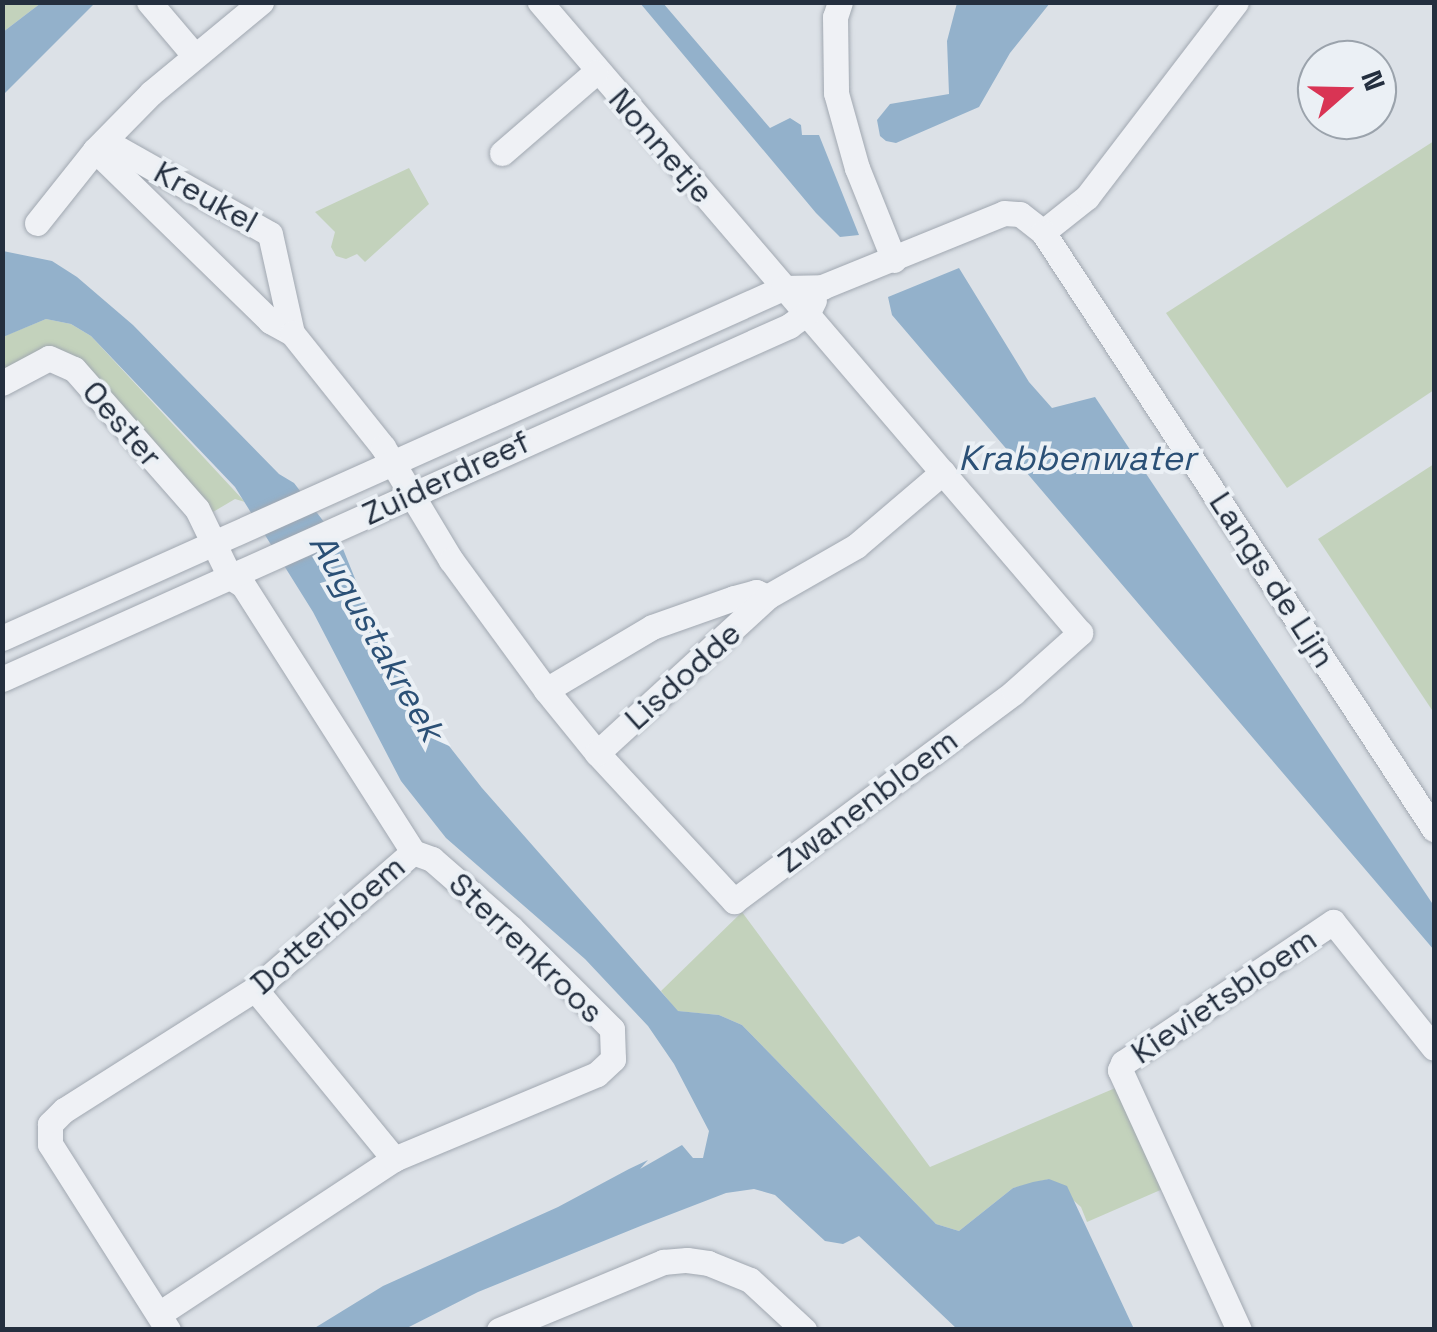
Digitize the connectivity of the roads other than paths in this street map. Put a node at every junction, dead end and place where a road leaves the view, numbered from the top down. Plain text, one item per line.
1 (149, 2) edge
2 (261, 2) edge
3 (540, 2) edge
4 (1236, 2) edge
5 (830, 8) edge
6 (194, 55) junction
7 (596, 72) junction
8 (100, 146) junction
9 (502, 153) dead end
10 (37, 223) dead end
11 (1042, 232) junction
12 (894, 260) junction
13 (783, 288) junction
14 (822, 288) junction
15 (808, 312) junction
16 (292, 333) junction
17 (2, 383) edge
18 (392, 462) junction
19 (944, 472) junction
20 (408, 493) junction
21 (216, 542) junction
22 (230, 577) junction
23 (767, 597) junction
24 (2, 638) edge
25 (2, 678) edge
26 (546, 690) junction
27 (596, 753) junction
28 (1434, 829) edge
29 (413, 852) junction
30 (255, 988) junction
31 (1434, 1048) edge
32 (394, 1159) junction
33 (163, 1322) edge
34 (499, 1330) edge
35 (804, 1330) edge
36 (1239, 1330) edge

1 - 6 street
2 - 6 street
3 - 7 street, Nonnetje
4 - 11 street
5 - 12 street
6 - 8 street
7 - 9 street
7 - 13 street, Nonnetje
8 - 10 street
8 - 16 street, Kreukel
8 - 16 street, Kreukel
11 - 12 street, Zuiderdreef
11 - 28 street, Langs de Lijn
12 - 14 street, Zuiderdreef
13 - 14 street, Zuiderdreef
13 - 15 street, Nonnetje
13 - 18 street, Zuiderdreef
14 - 15 street
15 - 19 street, Zwanenbloem
15 - 20 street, Zuiderdreef
16 - 18 street, Kreukel
17 - 21 street, Oester
18 - 20 street, Kreukel
18 - 21 street, Zuiderdreef
19 - 23 street, Lisdodde
19 - 27 street, Zwanenbloem
20 - 22 street, Zuiderdreef
20 - 26 street, Zwanenbloem
21 - 22 street, Dotterbloem
21 - 24 street, Zuiderdreef
22 - 25 street, Zuiderdreef
22 - 29 street, Dotterbloem
23 - 26 street, Lisdodde
23 - 27 street, Lisdodde
26 - 27 street, Zwanenbloem
29 - 30 street, Dotterbloem
29 - 32 street, Sterrenkroos
30 - 32 street
30 - 33 street, Dotterbloem
31 - 36 street, Kievietsbloem
32 - 33 street, Sterrenkroos
34 - 35 street

